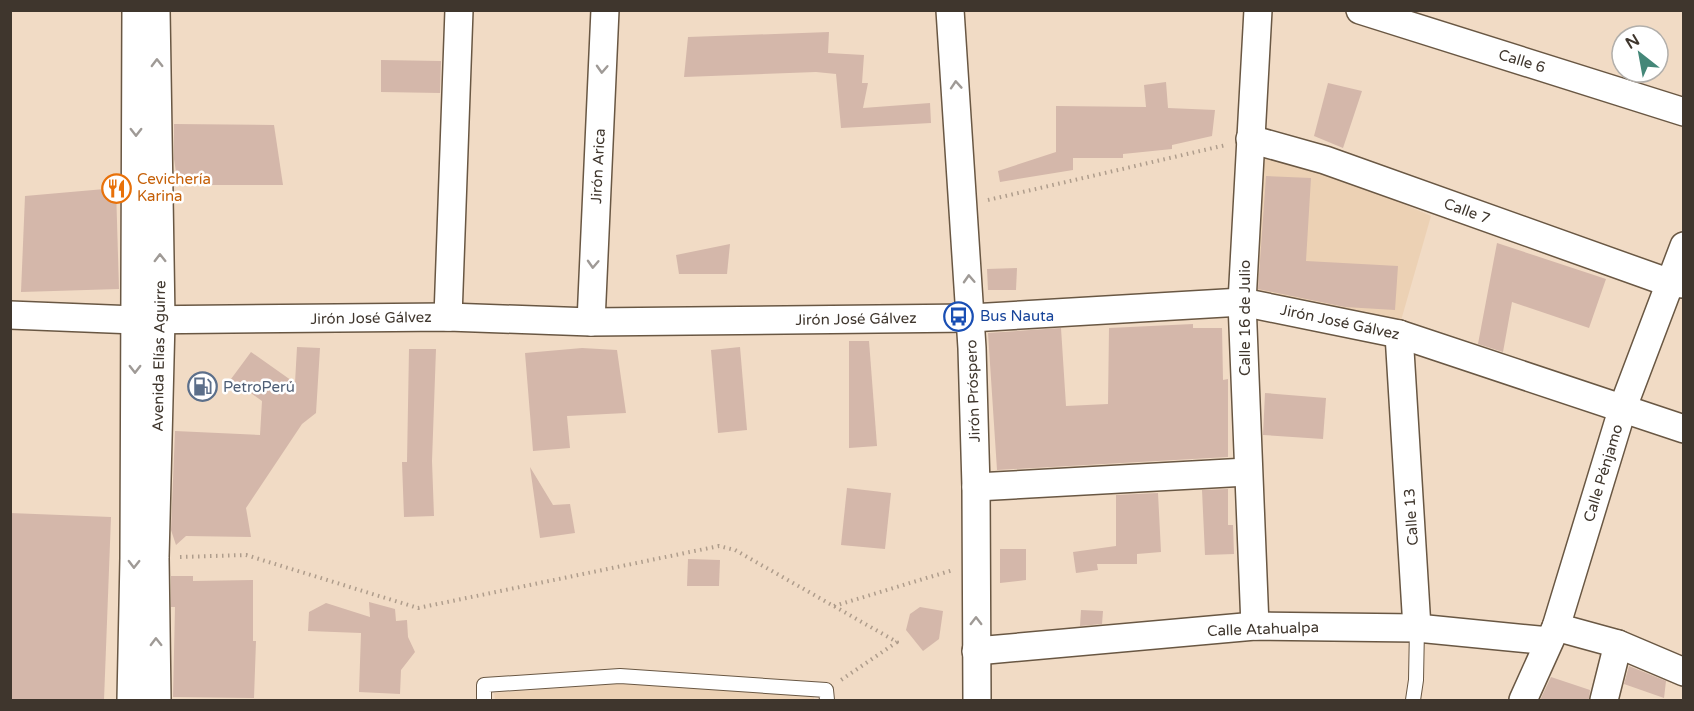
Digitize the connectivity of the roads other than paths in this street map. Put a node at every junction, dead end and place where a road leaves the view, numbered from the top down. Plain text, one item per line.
1 (136, 10) edge
2 (156, 10) edge
3 (459, 10) edge
4 (605, 10) edge
5 (950, 10) edge
6 (1258, 10) edge
7 (1360, 10) edge
8 (1683, 112) edge
9 (1250, 139) junction
10 (1683, 246) edge
11 (1677, 283) edge
12 (1242, 302) junction
13 (10, 315) edge
14 (448, 317) junction
15 (971, 318) junction
16 (148, 320) junction
17 (591, 322) junction
18 (1399, 334) junction
19 (1623, 407) junction
20 (1683, 429) edge
21 (1248, 472) junction
22 (976, 487) junction
23 (1255, 626) junction
24 (1417, 628) junction
25 (1553, 634) junction
26 (1618, 644) junction
27 (976, 651) junction
28 (1683, 672) edge
29 (827, 695) edge
30 (131, 700) edge
31 (157, 700) edge
32 (484, 700) edge
33 (977, 700) edge
34 (1413, 700) edge
35 (1523, 700) edge
36 (1604, 700) edge

1 -> 16 street, Avenida Elías Aguirre
16 -> 2 street, Avenida Elías Aguirre
3 - 14 street
4 -> 17 street, Jirón Arica
15 -> 5 street, Jirón Próspero
6 - 9 street, Calle 16 de Julio
7 - 8 street, Calle 6
9 - 11 street, Calle 7
9 - 12 street, Calle 16 de Julio
10 - 11 street, Calle Pénjamo
11 - 19 street, Calle Pénjamo
12 - 15 street, Jirón José Gálvez
12 - 18 street, Jirón José Gálvez
12 - 21 street, Calle 16 de Julio
13 - 16 street, Jirón José Gálvez
14 - 16 street, Jirón José Gálvez
14 - 17 street, Jirón José Gálvez
15 - 17 street, Jirón José Gálvez
15 - 22 street, Jirón Próspero
16 -> 30 street, Avenida Elías Aguirre
31 -> 16 street, Avenida Elías Aguirre
18 - 19 street, Jirón José Gálvez
18 - 24 street, Calle 13
19 - 20 street, Jirón José Gálvez
19 - 25 street, Calle Pénjamo
21 - 22 street
21 - 23 street, Calle 16 de Julio
27 -> 22 street, Jirón Próspero
23 - 24 street, Calle Atahualpa
23 - 27 street, Calle Atahualpa
24 - 25 street, Calle Atahualpa
24 - 34 lane, Calle 13
25 - 26 street, Calle Atahualpa
25 - 35 street, Calle Pénjamo
26 - 28 street, Calle Atahualpa
26 - 36 street
27 - 33 street, Jirón Próspero
29 - 32 lane

